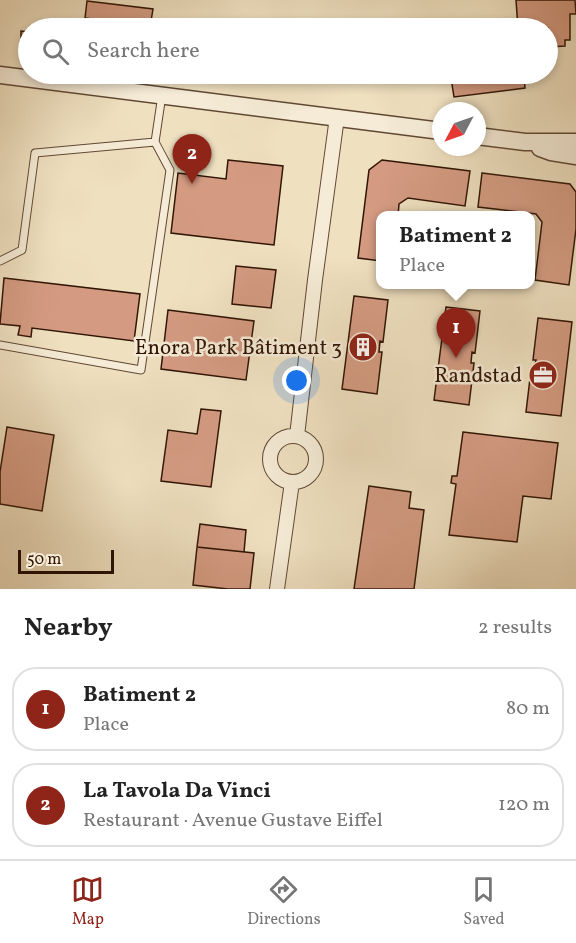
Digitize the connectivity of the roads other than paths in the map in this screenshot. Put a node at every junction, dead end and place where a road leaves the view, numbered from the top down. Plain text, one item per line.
1 (0, 75) edge
2 (18, 77) edge
3 (73, 84) edge
4 (162, 95) junction
5 (337, 117) junction
6 (432, 130) edge
7 (486, 137) edge
8 (155, 142) junction
9 (525, 142) junction
10 (576, 142) edge
11 (576, 156) edge
12 (0, 261) edge
13 (0, 345) edge
14 (297, 436) junction
15 (292, 482) junction
16 (277, 589) edge

1 - 2 street
3 - 4 street
4 - 5 street
4 - 8 lane
5 - 6 street
5 - 14 street
7 - 9 street
8 - 12 lane
8 - 13 lane
9 - 10 street
9 - 11 street
14 - 15 street
14 - 15 street
15 - 16 street

